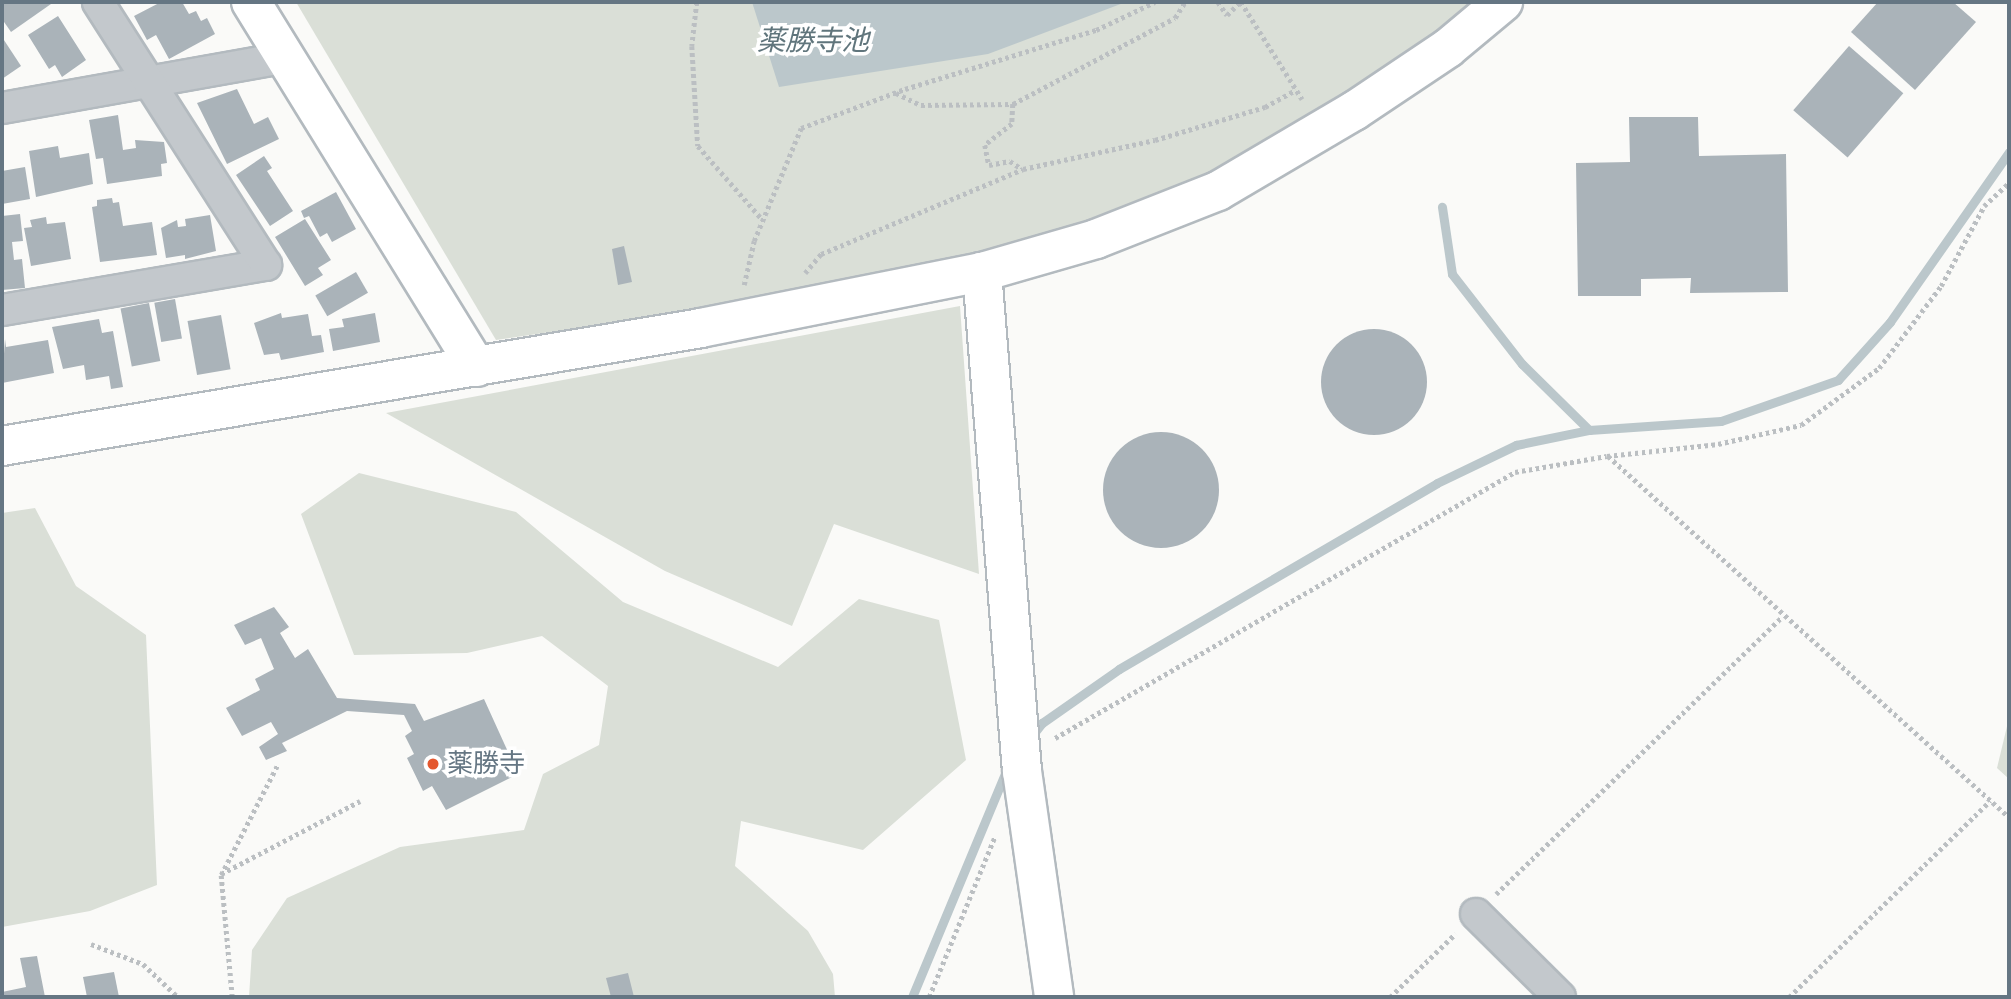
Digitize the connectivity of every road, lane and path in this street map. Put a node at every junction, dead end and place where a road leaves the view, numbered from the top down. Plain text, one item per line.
1 (98, 2) edge
2 (251, 2) edge
3 (696, 2) edge
4 (1154, 2) edge
5 (1185, 2) edge
6 (1218, 2) edge
7 (1240, 2) edge
8 (1503, 2) edge
9 (287, 57) junction
10 (153, 83) junction
11 (1296, 90) junction
12 (896, 92) junction
13 (1302, 99) dead end
14 (1013, 104) junction
15 (2, 108) edge
16 (1023, 169) junction
17 (2009, 183) edge
18 (762, 219) junction
19 (982, 272) junction
20 (802, 276) dead end
21 (746, 278) dead end
22 (2, 310) edge
23 (476, 367) junction
24 (2, 446) edge
25 (1607, 456) junction
26 (1782, 617) junction
27 (278, 764) dead end
28 (1022, 771) junction
29 (360, 801) dead end
30 (1990, 801) junction
31 (2009, 817) edge
32 (996, 834) dead end
33 (221, 875) junction
34 (1476, 914) junction
35 (92, 944) dead end
36 (178, 997) edge
37 (232, 997) edge
38 (929, 997) edge
39 (1054, 997) edge
40 (1391, 997) edge
41 (1560, 997) edge
42 (1789, 997) edge

1 - 10 street
2 - 9 street
3 - 18 path
4 - 12 path
5 - 14 path
6 - 7 path
7 - 11 path
8 - 19 street
9 - 10 street
9 - 23 street
10 - 15 street
10 - 22 street
11 - 13 path
11 - 16 path
12 - 14 path
12 - 18 path
14 - 16 path
16 - 20 path
17 - 25 path
18 - 21 path
19 - 23 street
19 - 28 street
23 - 24 street
25 - 26 path
25 - 28 path
26 - 30 path
26 - 34 path
27 - 33 path
28 - 39 street
29 - 33 path
30 - 31 path
30 - 42 path
32 - 38 path
33 - 37 path
34 - 40 path
34 - 41 street
35 - 36 path

